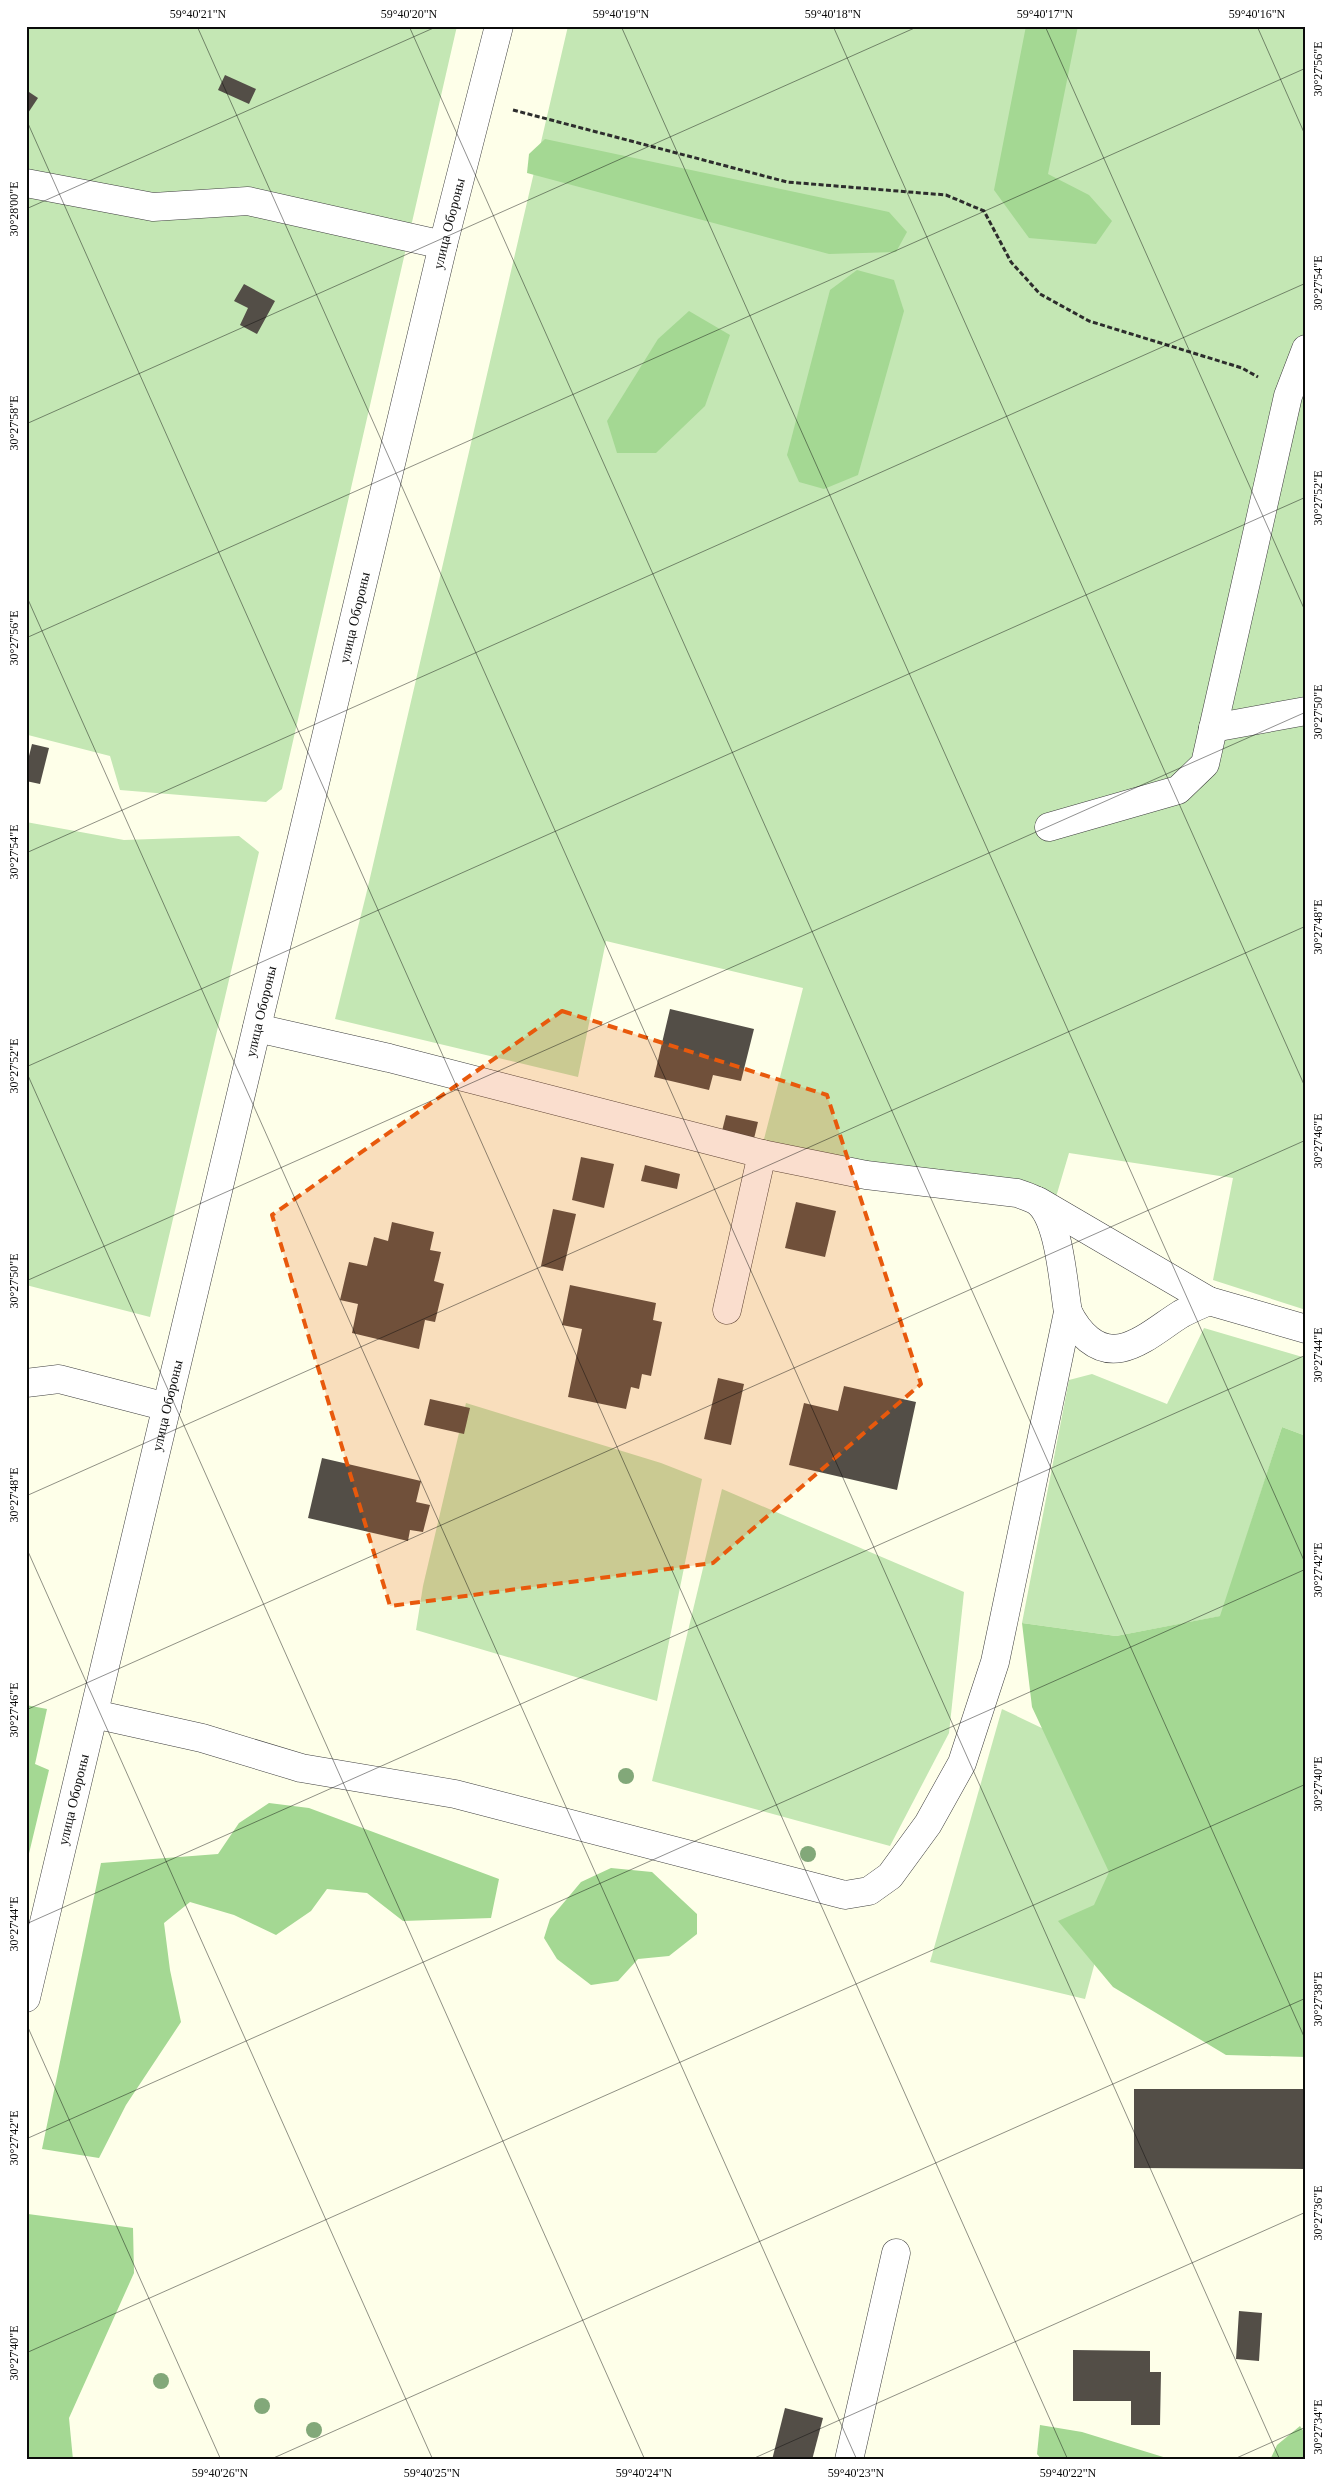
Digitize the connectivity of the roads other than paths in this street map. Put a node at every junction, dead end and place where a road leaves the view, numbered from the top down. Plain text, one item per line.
1 (499, 26) edge
2 (26, 183) edge
3 (442, 245) junction
4 (1306, 349) edge
5 (1306, 711) edge
6 (1213, 728) junction
7 (1049, 827) dead end
8 (257, 1028) junction
9 (762, 1154) junction
10 (1036, 1200) junction
11 (1209, 1301) junction
12 (727, 1310) dead end
13 (1068, 1312) junction
14 (1306, 1329) edge
15 (26, 1383) edge
16 (167, 1407) junction
17 (94, 1714) junction
18 (26, 1998) edge
19 (896, 2253) dead end
20 (849, 2460) edge

1 - 3 street, улица Обороны
2 - 3 street
3 - 8 street, улица Обороны
4 - 6 street
5 - 6 street
6 - 7 street
8 - 9 street
8 - 16 street, улица Обороны
9 - 10 street
9 - 12 street
10 - 11 street
10 - 13 street
11 - 13 street
11 - 14 street
13 - 17 street
15 - 16 street
16 - 17 street, улица Обороны
17 - 18 street, улица Обороны
19 - 20 street

